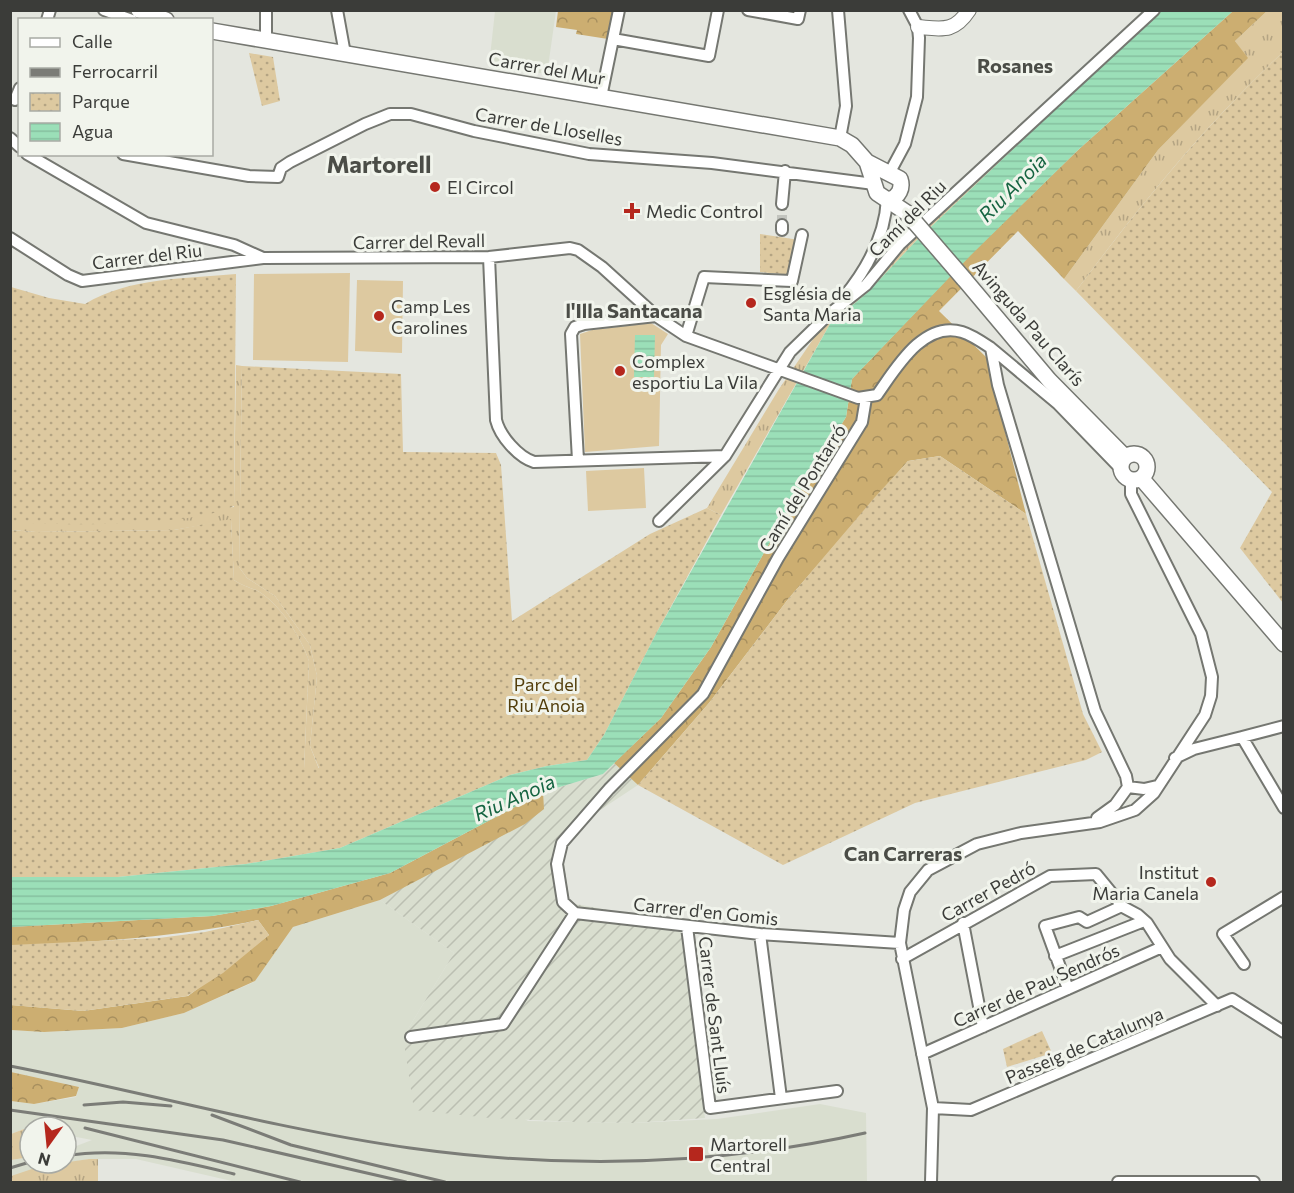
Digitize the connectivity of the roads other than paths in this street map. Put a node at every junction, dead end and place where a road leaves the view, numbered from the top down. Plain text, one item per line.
1 (104, 10) edge
2 (138, 10) edge
3 (266, 10) edge
4 (337, 10) edge
5 (619, 10) edge
6 (718, 10) edge
7 (748, 10) edge
8 (838, 10) edge
9 (909, 10) edge
10 (969, 10) edge
11 (1154, 10) edge
12 (799, 15) edge
13 (126, 18) edge
14 (157, 18) edge
15 (918, 27) junction
16 (213, 31) edge
17 (613, 39) junction
18 (266, 41) junction
19 (345, 54) junction
20 (601, 97) junction
21 (840, 138) junction
22 (30, 156) edge
23 (134, 156) edge
24 (785, 171) junction
25 (881, 177) junction
26 (892, 197) junction
27 (782, 204) tunnel mouth
28 (802, 235) dead end
29 (10, 238) edge
30 (489, 257) junction
31 (264, 258) junction
32 (656, 315) junction
33 (828, 315) junction
34 (686, 336) junction
35 (991, 348) junction
36 (779, 368) junction
37 (866, 398) junction
38 (725, 456) junction
39 (578, 460) junction
40 (1129, 471) junction
41 (659, 521) dead end
42 (1284, 644) edge
43 (1284, 726) edge
44 (1242, 737) junction
45 (1175, 758) junction
46 (1157, 786) junction
47 (1132, 788) junction
48 (1120, 798) junction
49 (1141, 804) junction
50 (1284, 808) edge
51 (1128, 810) junction
52 (1092, 821) junction
53 (1284, 897) edge
54 (1122, 906) junction
55 (575, 913) junction
56 (1144, 921) junction
57 (963, 923) junction
58 (687, 927) junction
59 (760, 934) junction
60 (900, 943) junction
61 (1162, 947) junction
62 (1055, 956) junction
63 (902, 959) junction
64 (1244, 964) dead end
65 (1068, 989) junction
66 (1217, 1006) junction
67 (983, 1027) junction
68 (1284, 1032) edge
69 (411, 1037) dead end
70 (922, 1054) junction
71 (837, 1091) dead end
72 (781, 1098) junction
73 (933, 1108) junction
74 (930, 1182) edge
75 (1118, 1182) edge
76 (1190, 1182) edge
77 (1254, 1182) edge

1 - 13 street
2 - 14 main road
3 - 18 street
4 - 19 street
5 - 17 street
6 - 17 street
7 - 12 street
8 - 21 street
9 - 15 street
10 - 15 street
11 - 33 street, Camí del Riu
15 - 25 street
16 - 18 main road, Carrer del Mur
17 - 20 street
18 - 19 main road, Carrer del Mur
19 - 20 main road, Carrer del Mur
20 - 21 main road, Carrer del Mur
21 - 25 main road
22 - 31 street, Carrer del Revall
23 - 24 street, Carrer de Lloselles
24 - 25 street, Carrer de Lloselles
24 - 27 street
25 - 26 main road, Avinguda Pau Clarís
25 - 26 main road
26 - 33 street
26 - 40 main road, Avinguda Pau Clarís, bridge
28 - 34 street
29 - 31 street, Carrer del Riu
30 - 31 street, Carrer del Revall
30 - 32 street, Carrer del Revall
30 - 39 street
32 - 34 street, Carrer del Revall
32 - 39 street
33 - 36 street, Camí del Riu
34 - 36 street, Carrer del Revall
35 - 37 street
35 - 40 street
35 - 47 street
36 - 37 street, Carrer del Revall
36 - 38 street, Camí del Riu
37 - 55 street, Camí del Pontarró
38 - 39 street
38 - 41 street, Camí del Riu
40 - 42 main road, Avinguda Pau Clarís
40 - 45 street
43 - 44 street
44 - 45 street
44 - 50 street
45 - 46 street
46 - 47 street
46 - 49 street
47 - 48 street
47 - 49 street
48 - 51 street
48 - 52 street
49 - 51 street
51 - 52 street
52 - 60 street
53 - 64 street
54 - 56 street, Carrer Pedró
54 - 57 street, Carrer Pedró
54 - 62 street
55 - 58 street, Carrer d'en Gomis
55 - 69 street
56 - 61 street, Carrer Pedró
56 - 62 street
57 - 63 street, Carrer Pedró
57 - 67 street
58 - 59 street, Carrer d'en Gomis
58 - 72 street, Carrer de Sant Lluís
59 - 60 street, Carrer d'en Gomis
59 - 72 street
60 - 63 street
61 - 65 street, Carrer de Pau Sendrós
61 - 66 street, Carrer Pedró
62 - 65 street
63 - 70 street
65 - 67 street, Carrer de Pau Sendrós
66 - 68 street, Passeig de Catalunya
66 - 73 street, Passeig de Catalunya
67 - 70 street, Carrer de Pau Sendrós
70 - 73 street
71 - 72 street
73 - 74 street
75 - 76 street
76 - 77 street

